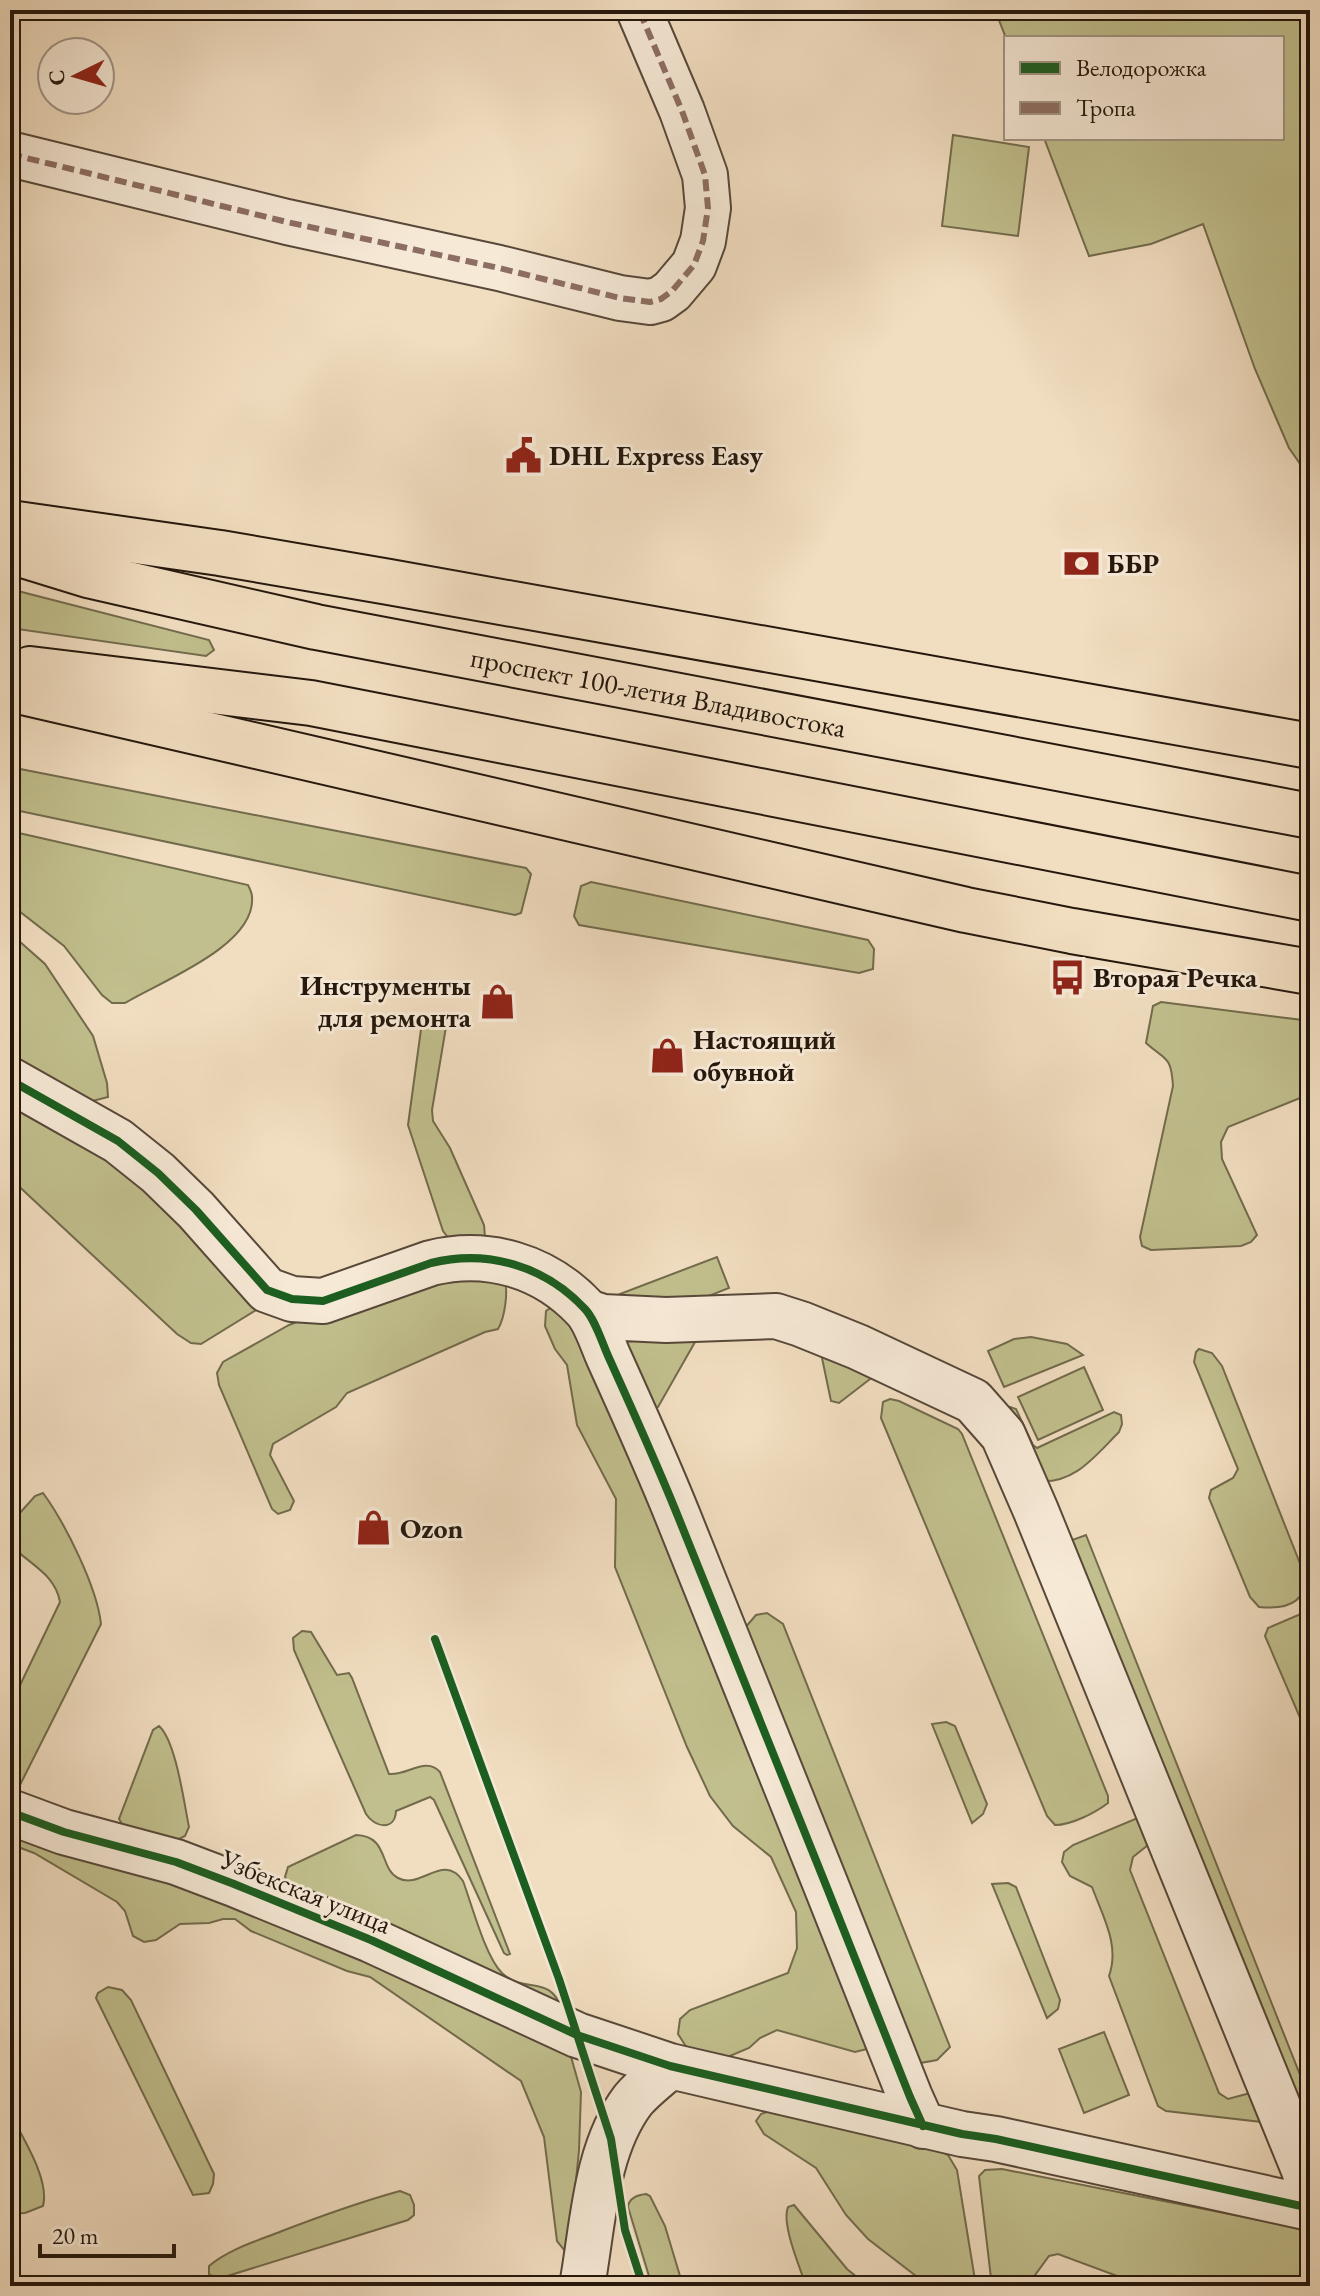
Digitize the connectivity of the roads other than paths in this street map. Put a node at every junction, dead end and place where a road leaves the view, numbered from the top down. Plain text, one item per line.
1 (639, 10) edge
2 (10, 154) edge
3 (10, 523) edge
4 (10, 551) edge
5 (10, 667) edge
6 (10, 689) edge
7 (1310, 746) edge
8 (1310, 816) edge
9 (1310, 899) edge
10 (1298, 961) edge
11 (10, 1080) edge
12 (588, 1312) junction
13 (10, 1812) edge
14 (670, 2066) junction
15 (923, 2126) junction
16 (1310, 2192) edge
17 (1310, 2208) edge
18 (582, 2286) edge

1 - 2 street
3 - 7 highway
4 - 8 highway, проспект 100-летия Владивостока
5 - 9 highway
6 - 10 highway
11 - 12 street
12 - 15 street
12 - 16 street
13 - 14 street, Узбекская улица
14 - 15 street, Узбекская улица
14 - 18 street
15 - 17 street, Узбекская улица

